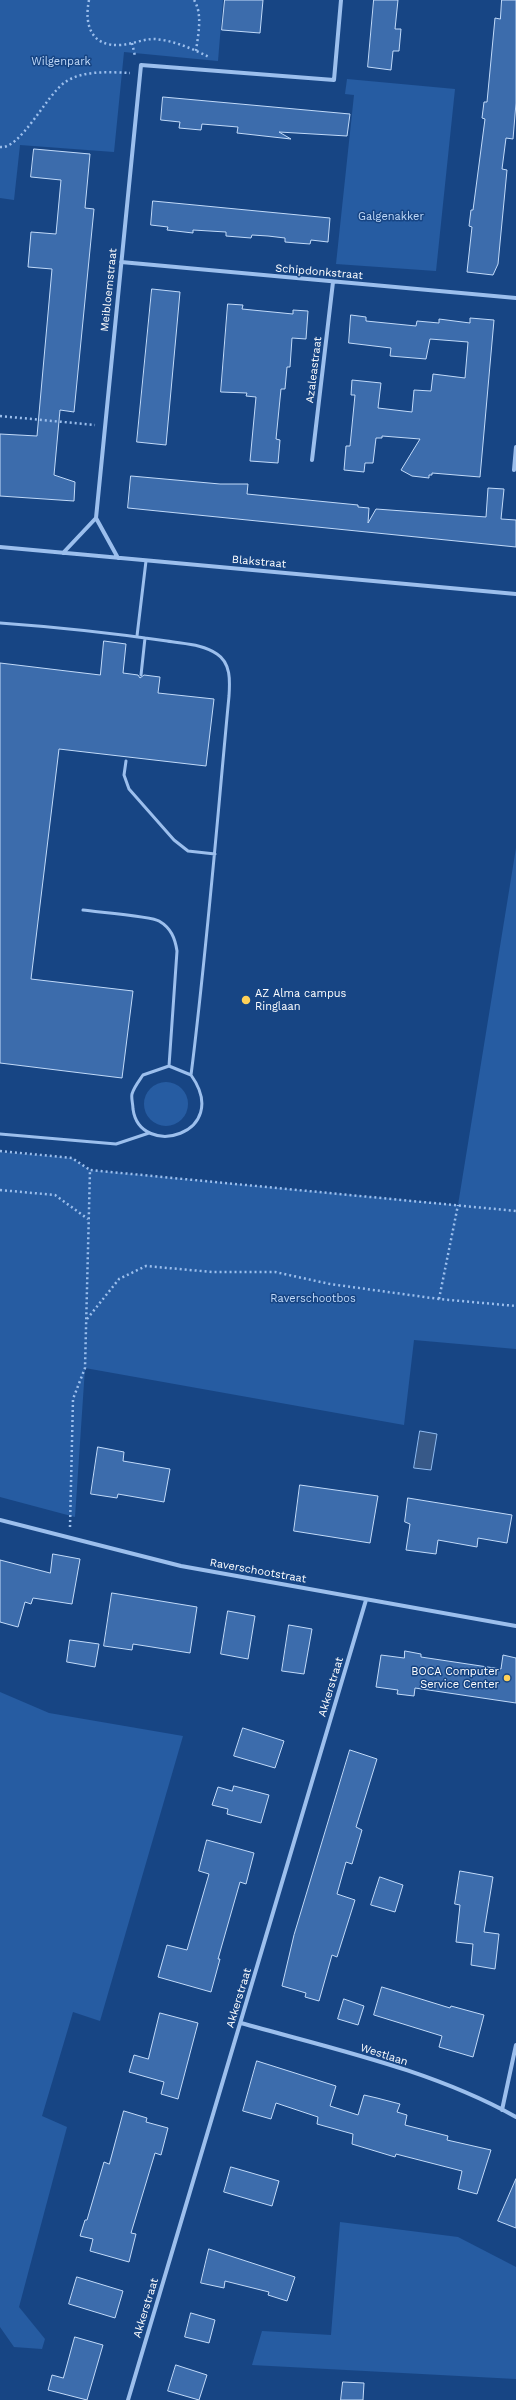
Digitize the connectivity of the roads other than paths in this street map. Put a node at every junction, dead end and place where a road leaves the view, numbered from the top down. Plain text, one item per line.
1 (340, 0) edge
2 (121, 262) junction
3 (333, 282) junction
4 (516, 298) edge
5 (516, 447) edge
6 (312, 460) dead end
7 (514, 470) dead end
8 (96, 518) junction
9 (0, 547) edge
10 (63, 553) junction
11 (118, 558) junction
12 (146, 561) junction
13 (516, 594) edge
14 (0, 623) edge
15 (137, 636) junction
16 (145, 638) junction
17 (141, 675) dead end
18 (126, 761) dead end
19 (215, 854) junction
20 (83, 910) dead end
21 (169, 1066) junction
22 (191, 1075) junction
23 (149, 1133) junction
24 (0, 1134) edge
25 (0, 1520) edge
26 (366, 1600) junction
27 (516, 1626) edge
28 (241, 2023) junction
29 (516, 2045) edge
30 (502, 2110) junction
31 (516, 2117) edge
32 (128, 2400) edge

1 - 2 street, Meibloemstraat
2 - 3 street, Schipdonkstraat
2 - 8 street, Meibloemstraat
3 - 4 street, Schipdonkstraat
3 - 6 street, Azaleastraat
5 - 7 street
8 - 10 street
8 - 11 street
9 - 10 street, Blakstraat
10 - 11 street, Blakstraat
11 - 12 street, Blakstraat
12 - 13 street, Blakstraat
12 - 15 lane
14 - 15 lane
15 - 16 lane
16 - 17 lane
16 - 19 lane
18 - 19 lane
19 - 22 lane
20 - 21 lane
21 - 22 lane
21 - 23 lane
22 - 23 lane
23 - 24 lane
25 - 26 street, Raverschootstraat
26 - 27 street, Raverschootstraat
26 - 28 street, Akkerstraat
28 - 30 street, Westlaan
28 - 32 street, Akkerstraat
29 - 30 street
30 - 31 street, Westlaan

